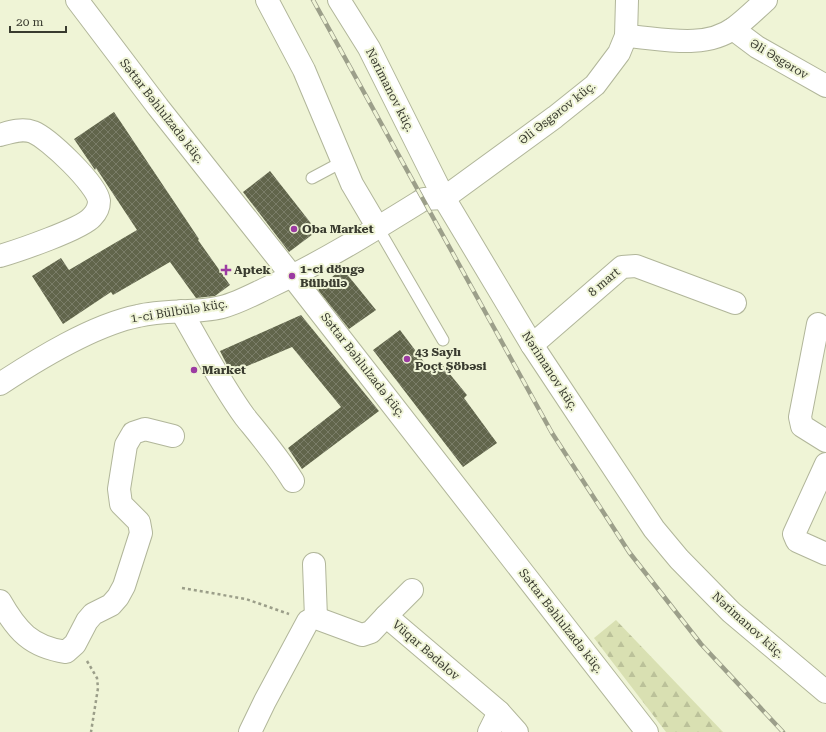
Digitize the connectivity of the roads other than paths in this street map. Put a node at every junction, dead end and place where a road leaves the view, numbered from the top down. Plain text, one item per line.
1 (77, 0) edge
2 (267, 0) edge
3 (339, 0) edge
4 (627, 0) edge
5 (766, 0) edge
6 (733, 29) junction
7 (626, 36) junction
8 (826, 86) edge
9 (0, 135) edge
10 (342, 162) junction
11 (312, 178) dead end
12 (444, 198) junction
13 (378, 228) junction
14 (0, 256) edge
15 (292, 276) junction
16 (736, 303) dead end
17 (182, 311) junction
18 (818, 324) dead end
19 (443, 340) dead end
20 (532, 345) junction
21 (0, 384) edge
22 (173, 436) dead end
23 (826, 441) edge
24 (826, 464) edge
25 (293, 481) dead end
26 (826, 554) edge
27 (314, 564) dead end
28 (412, 590) dead end
29 (0, 601) edge
30 (386, 616) junction
31 (312, 619) junction
32 (826, 692) edge
33 (499, 712) junction
34 (250, 732) edge
35 (489, 732) edge
36 (517, 732) edge
37 (647, 732) edge

1 - 15 street, Səttar Bəhlulzadə küç.
2 - 10 street
3 - 12 street, Nərimanov küç.
4 - 7 street, Əli Əsgərov küç.
5 - 6 street
6 - 7 street
6 - 8 street, Əli Əsgərov
7 - 12 street, Əli Əsgərov küç.
9 - 14 street
10 - 11 lane
10 - 13 street
12 - 13 street, 1-ci Bülbülə küç.
12 - 20 street, Nərimanov küç.
13 - 15 street, 1-ci Bülbülə küç.
13 - 19 lane
15 - 17 street, 1-ci Bülbülə küç.
15 - 37 street, Səttar Bəhlulzadə küç.
16 - 20 street, 8 mart
17 - 21 street, 1-ci Bülbülə küç.
17 - 25 street
18 - 23 street
20 - 32 street, Nərimanov küç.
22 - 29 street
24 - 26 street
27 - 31 street
28 - 30 street
30 - 31 street, Vüqar Bədəlov
30 - 33 street, Vüqar Bədəlov
31 - 34 street
33 - 35 street
33 - 36 street, Vüqar Bədəlov

